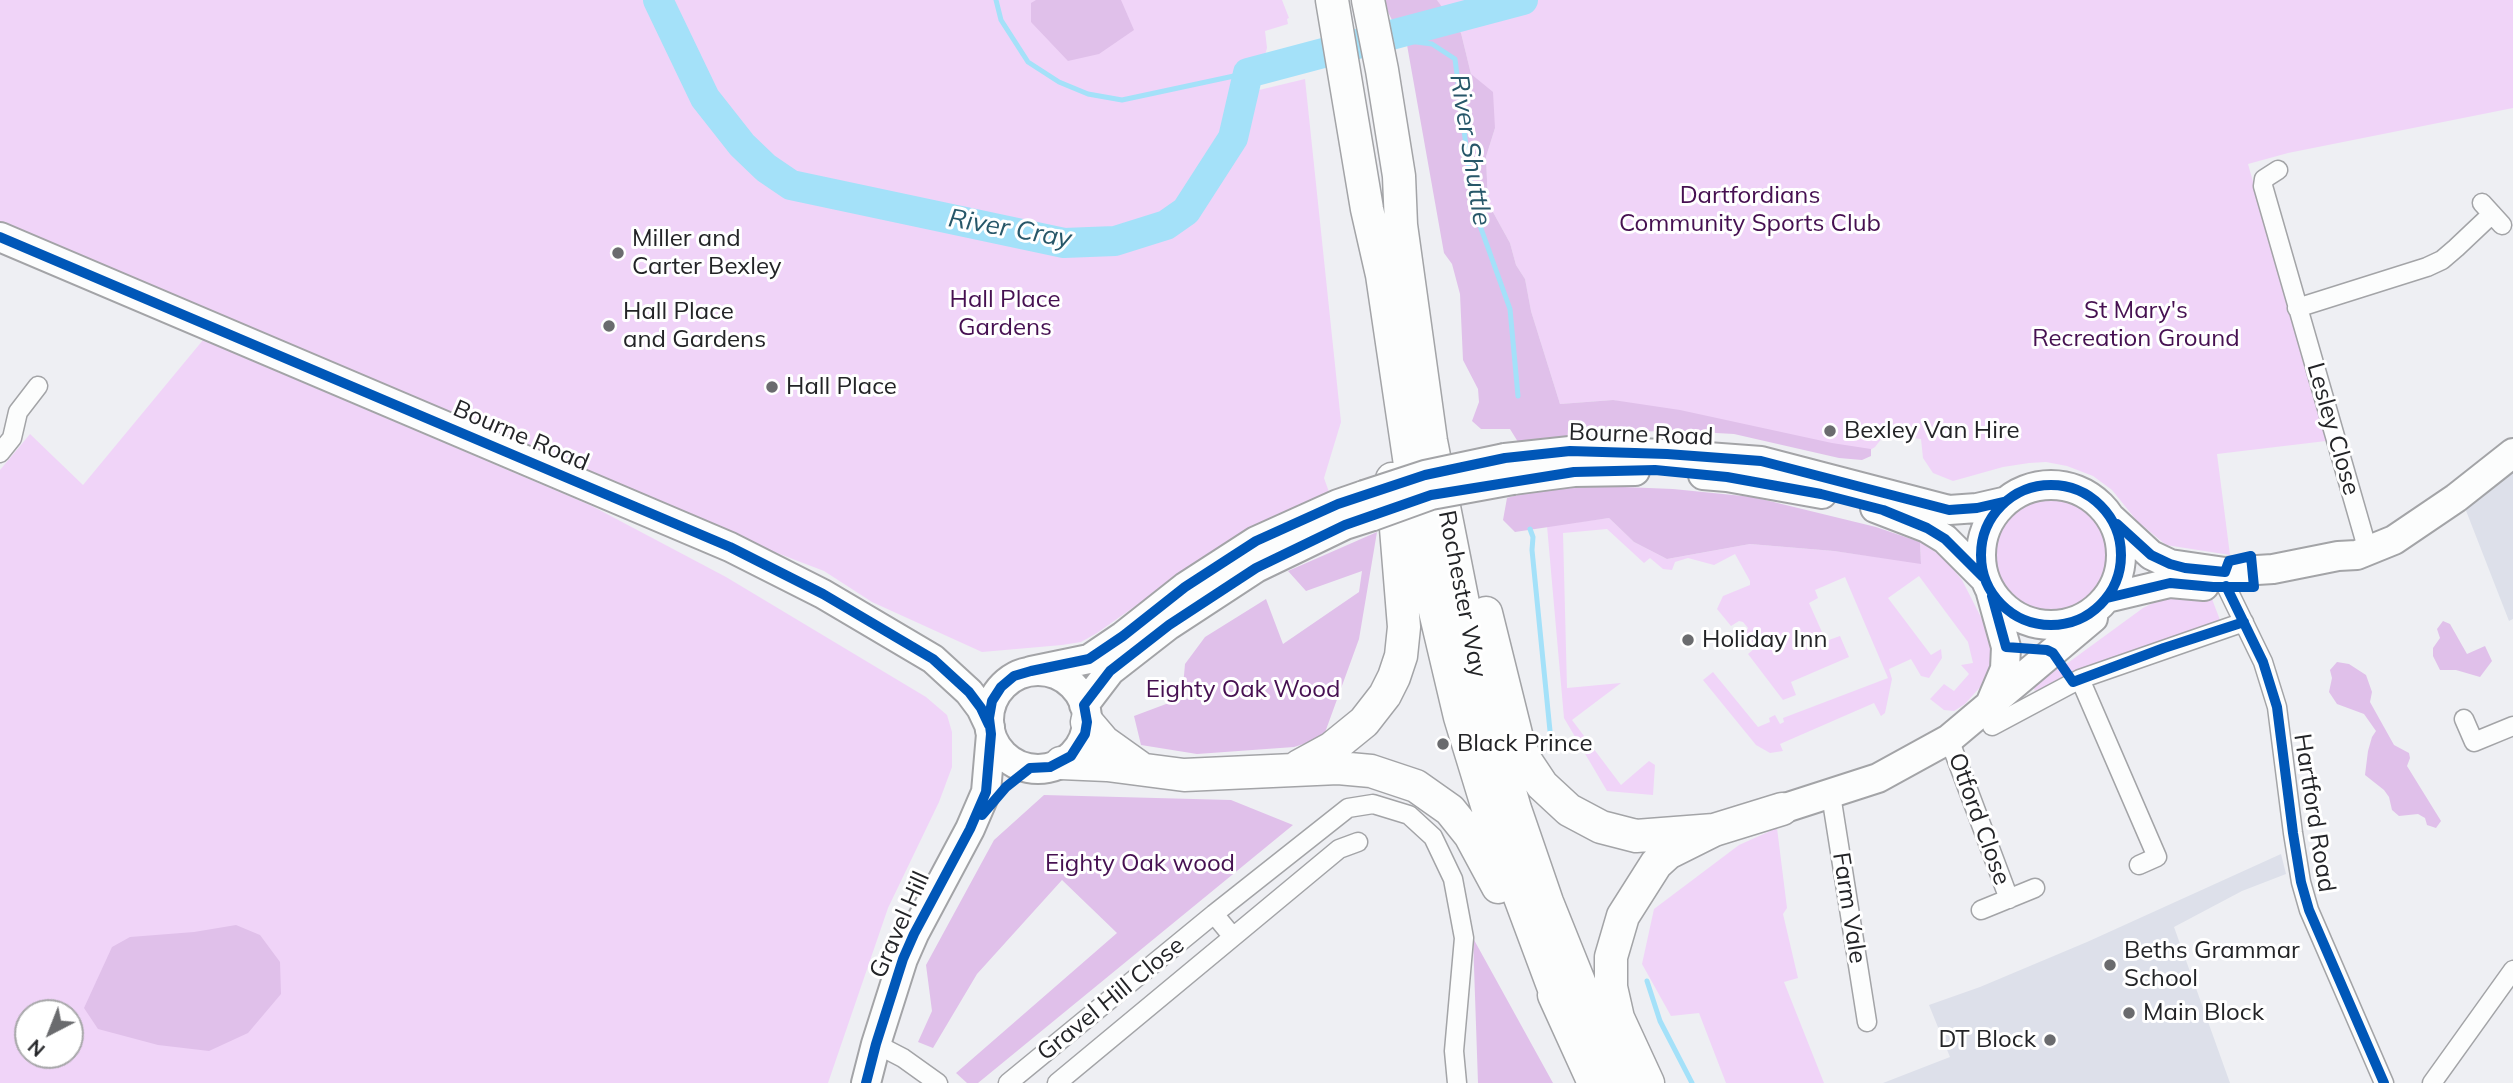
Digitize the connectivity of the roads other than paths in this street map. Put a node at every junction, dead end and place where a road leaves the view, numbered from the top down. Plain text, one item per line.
1 (1368, 0) edge
2 (1333, 3) edge
3 (2278, 170) dead end
4 (1399, 176) junction
5 (1367, 209) junction
6 (2492, 214) dead end
7 (0, 237) edge
8 (2297, 308) junction
9 (38, 386) dead end
10 (0, 453) edge
11 (2513, 453) edge
12 (1509, 469) junction
13 (2003, 502) junction
14 (1368, 505) junction
15 (2112, 519) junction
16 (2362, 553) junction
17 (1987, 585) junction
18 (2226, 586) junction
19 (2106, 600) junction
20 (2244, 622) junction
21 (933, 659) junction
22 (1023, 674) junction
23 (2080, 679) junction
24 (1085, 713) junction
25 (1991, 715) junction
26 (2464, 719) dead end
27 (2513, 726) edge
28 (990, 731) junction
29 (1949, 739) junction
30 (1061, 763) junction
31 (1030, 768) junction
32 (1292, 770) junction
33 (1146, 771) junction
34 (1831, 795) junction
35 (1782, 809) joint
36 (970, 829) junction
37 (1714, 830) junction
38 (1357, 842) dead end
39 (2139, 865) dead end
40 (2035, 888) dead end
41 (2009, 899) junction
42 (1981, 910) dead end
43 (1214, 914) junction
44 (1233, 937) junction
45 (2513, 970) edge
46 (1563, 1013) junction
47 (1867, 1022) dead end
48 (876, 1044) junction
49 (866, 1083) edge
50 (938, 1083) edge
51 (1008, 1083) edge
52 (1057, 1083) edge
53 (1457, 1083) edge
54 (1594, 1083) edge
55 (1625, 1083) edge
56 (1648, 1083) edge
57 (2384, 1083) edge
58 (2432, 1083) edge

1 - 4 highway, Rochester Way
2 - 5 highway, Rochester Way
3 - 8 street, Lesley Close
4 - 37 highway
4 - 55 highway, Rochester Way
5 - 32 highway
5 - 46 highway, Rochester Way
6 - 8 street
7 - 21 main road, Bourne Road
8 - 16 street, Lesley Close
9 - 10 street
11 - 16 main road
12 - 13 main road, Bourne Road
12 - 14 main road, Bourne Road, bridge
12 - 17 main road, Bourne Road
13 - 15 main road
13 - 17 main road
14 - 22 main road, Bourne Road
14 - 24 main road, Bourne Road
15 - 16 main road
15 - 19 main road
16 - 18 main road
17 - 19 main road
17 - 25 main road
18 - 19 main road
18 - 20 street, Hartford Road
19 - 25 main road
20 - 23 street
20 - 57 street, Hartford Road
21 - 22 main road, Bourne Road
21 - 28 main road, Bourne Road
22 - 24 main road
22 - 28 main road
23 - 25 street
23 - 39 street
24 - 30 main road
24 - 33 highway
25 - 29 main road
26 - 27 street
28 - 31 main road
28 - 36 main road, Gravel Hill
29 - 34 main road
29 - 41 street, Otford Close
30 - 31 main road
30 - 33 highway
31 - 36 main road, Gravel Hill
32 - 33 highway
32 - 46 highway
34 - 35 main road
34 - 47 street, Farm Vale
35 - 37 highway
36 - 48 main road, Gravel Hill
37 - 56 highway
38 - 44 street, Gravel Hill Close
40 - 41 street, Otford Close
41 - 42 street, Otford Close
43 - 44 street
43 - 51 street, Gravel Hill Close
43 - 53 street, Gravel Hill Close
44 - 52 street, Gravel Hill Close
45 - 58 street
46 - 54 highway
48 - 49 main road, Gravel Hill
48 - 50 street

